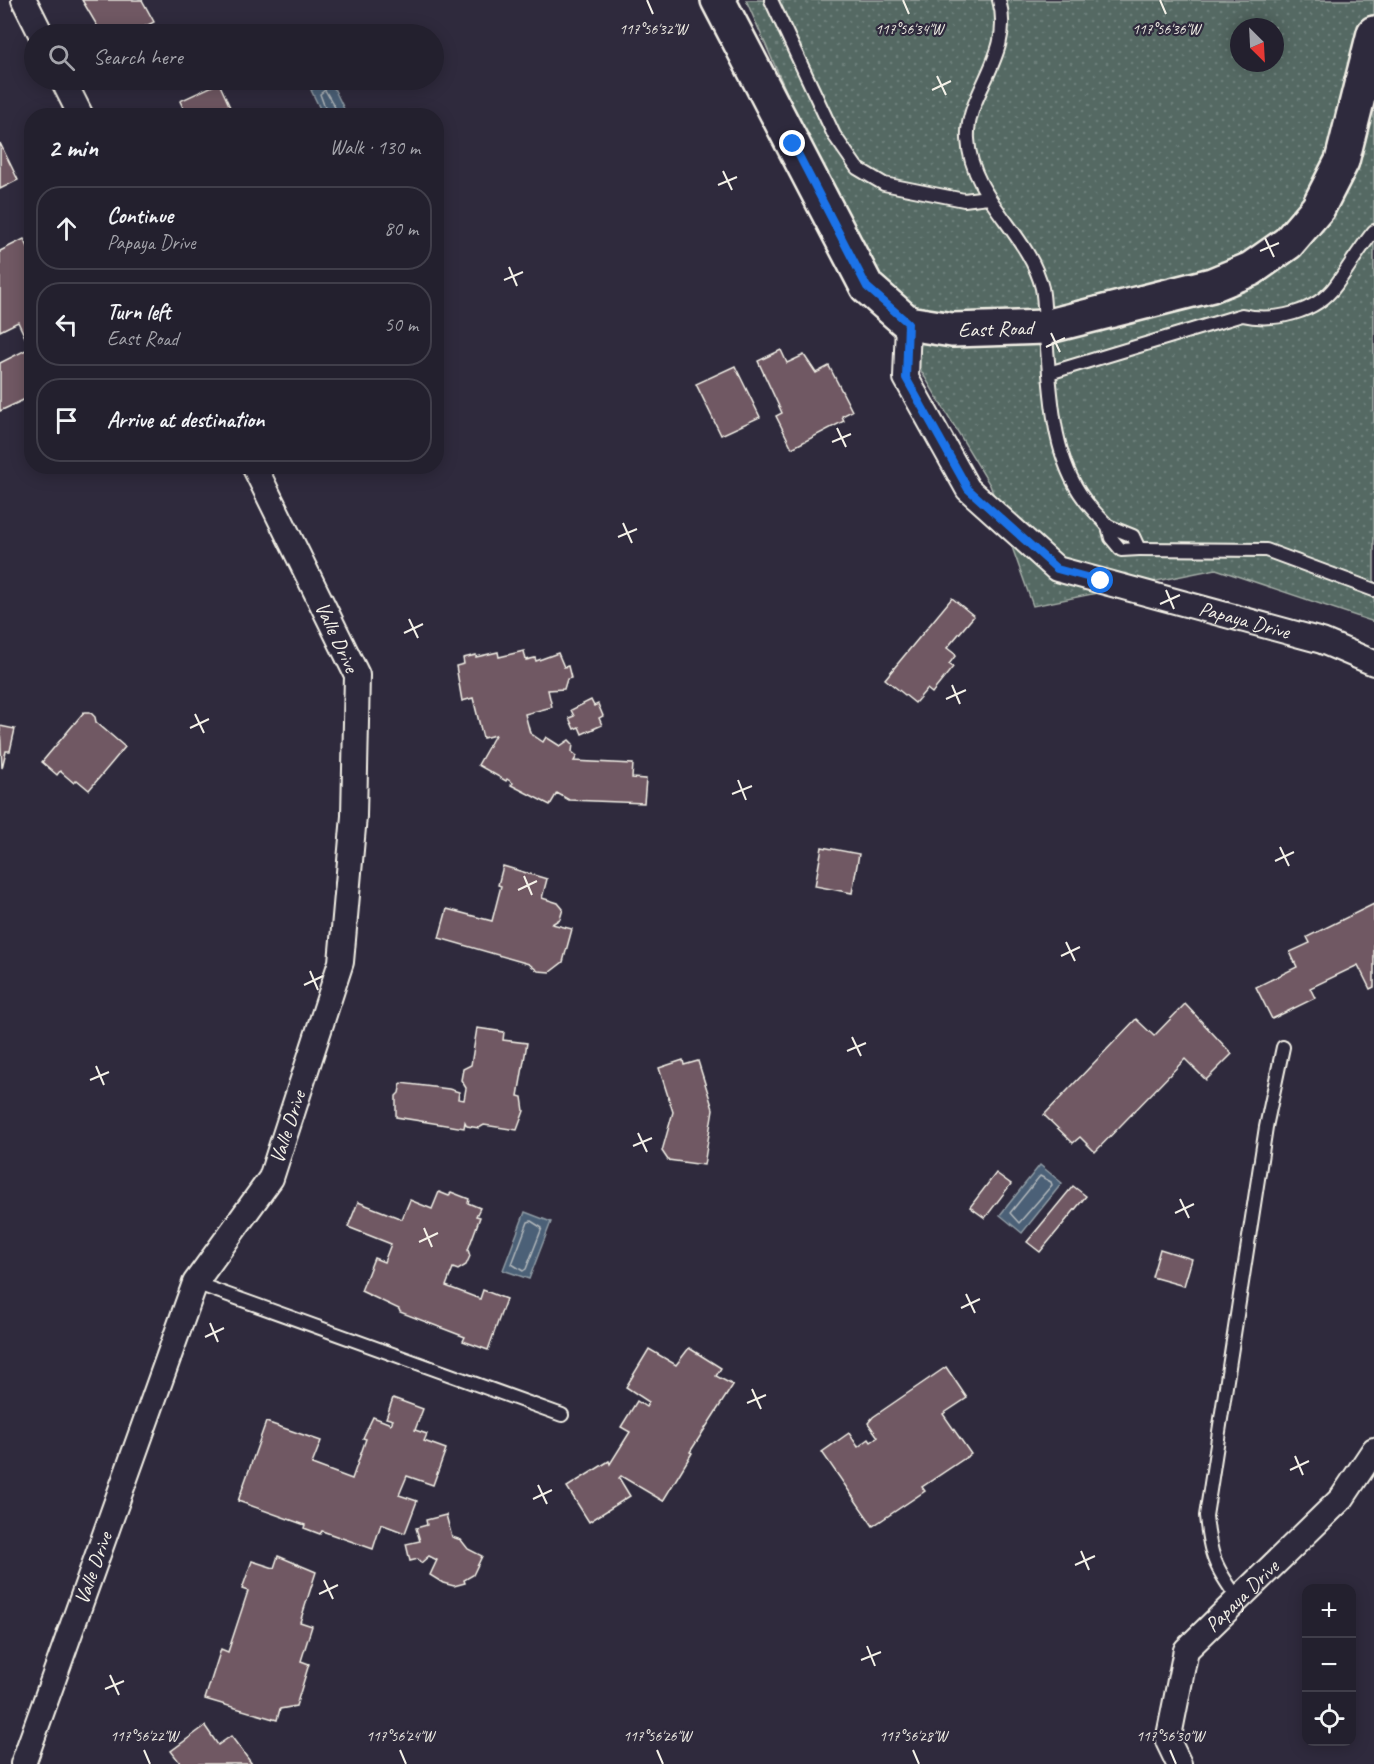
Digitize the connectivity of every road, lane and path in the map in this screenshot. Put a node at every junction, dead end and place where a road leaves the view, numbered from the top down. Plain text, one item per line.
1 (24, 0) edge
2 (718, 0) edge
3 (771, 0) edge
4 (999, 0) edge
5 (36, 24) edge
6 (1374, 33) edge
7 (68, 90) edge
8 (77, 108) edge
9 (988, 197) junction
10 (1374, 231) edge
11 (908, 323) junction
12 (1045, 327) junction
13 (1049, 373) junction
14 (258, 474) edge
15 (1374, 590) edge
16 (1374, 663) edge
17 (1283, 1047) dead end
18 (195, 1283) junction
19 (562, 1415) dead end
20 (1374, 1450) edge
21 (1238, 1599) junction
22 (23, 1764) edge
23 (1179, 1764) edge

1 - 5 street
2 - 11 street
3 - 9 lane
4 - 9 lane
6 - 12 street, East Road
7 - 8 street
9 - 12 lane
10 - 13 lane
11 - 12 street, East Road
11 - 16 street, Papaya Drive
12 - 13 lane
13 - 15 lane
14 - 18 street, Valle Drive
17 - 21 lane
18 - 19 lane
18 - 22 street, Valle Drive
20 - 21 street, Papaya Drive
21 - 23 street, Papaya Drive

